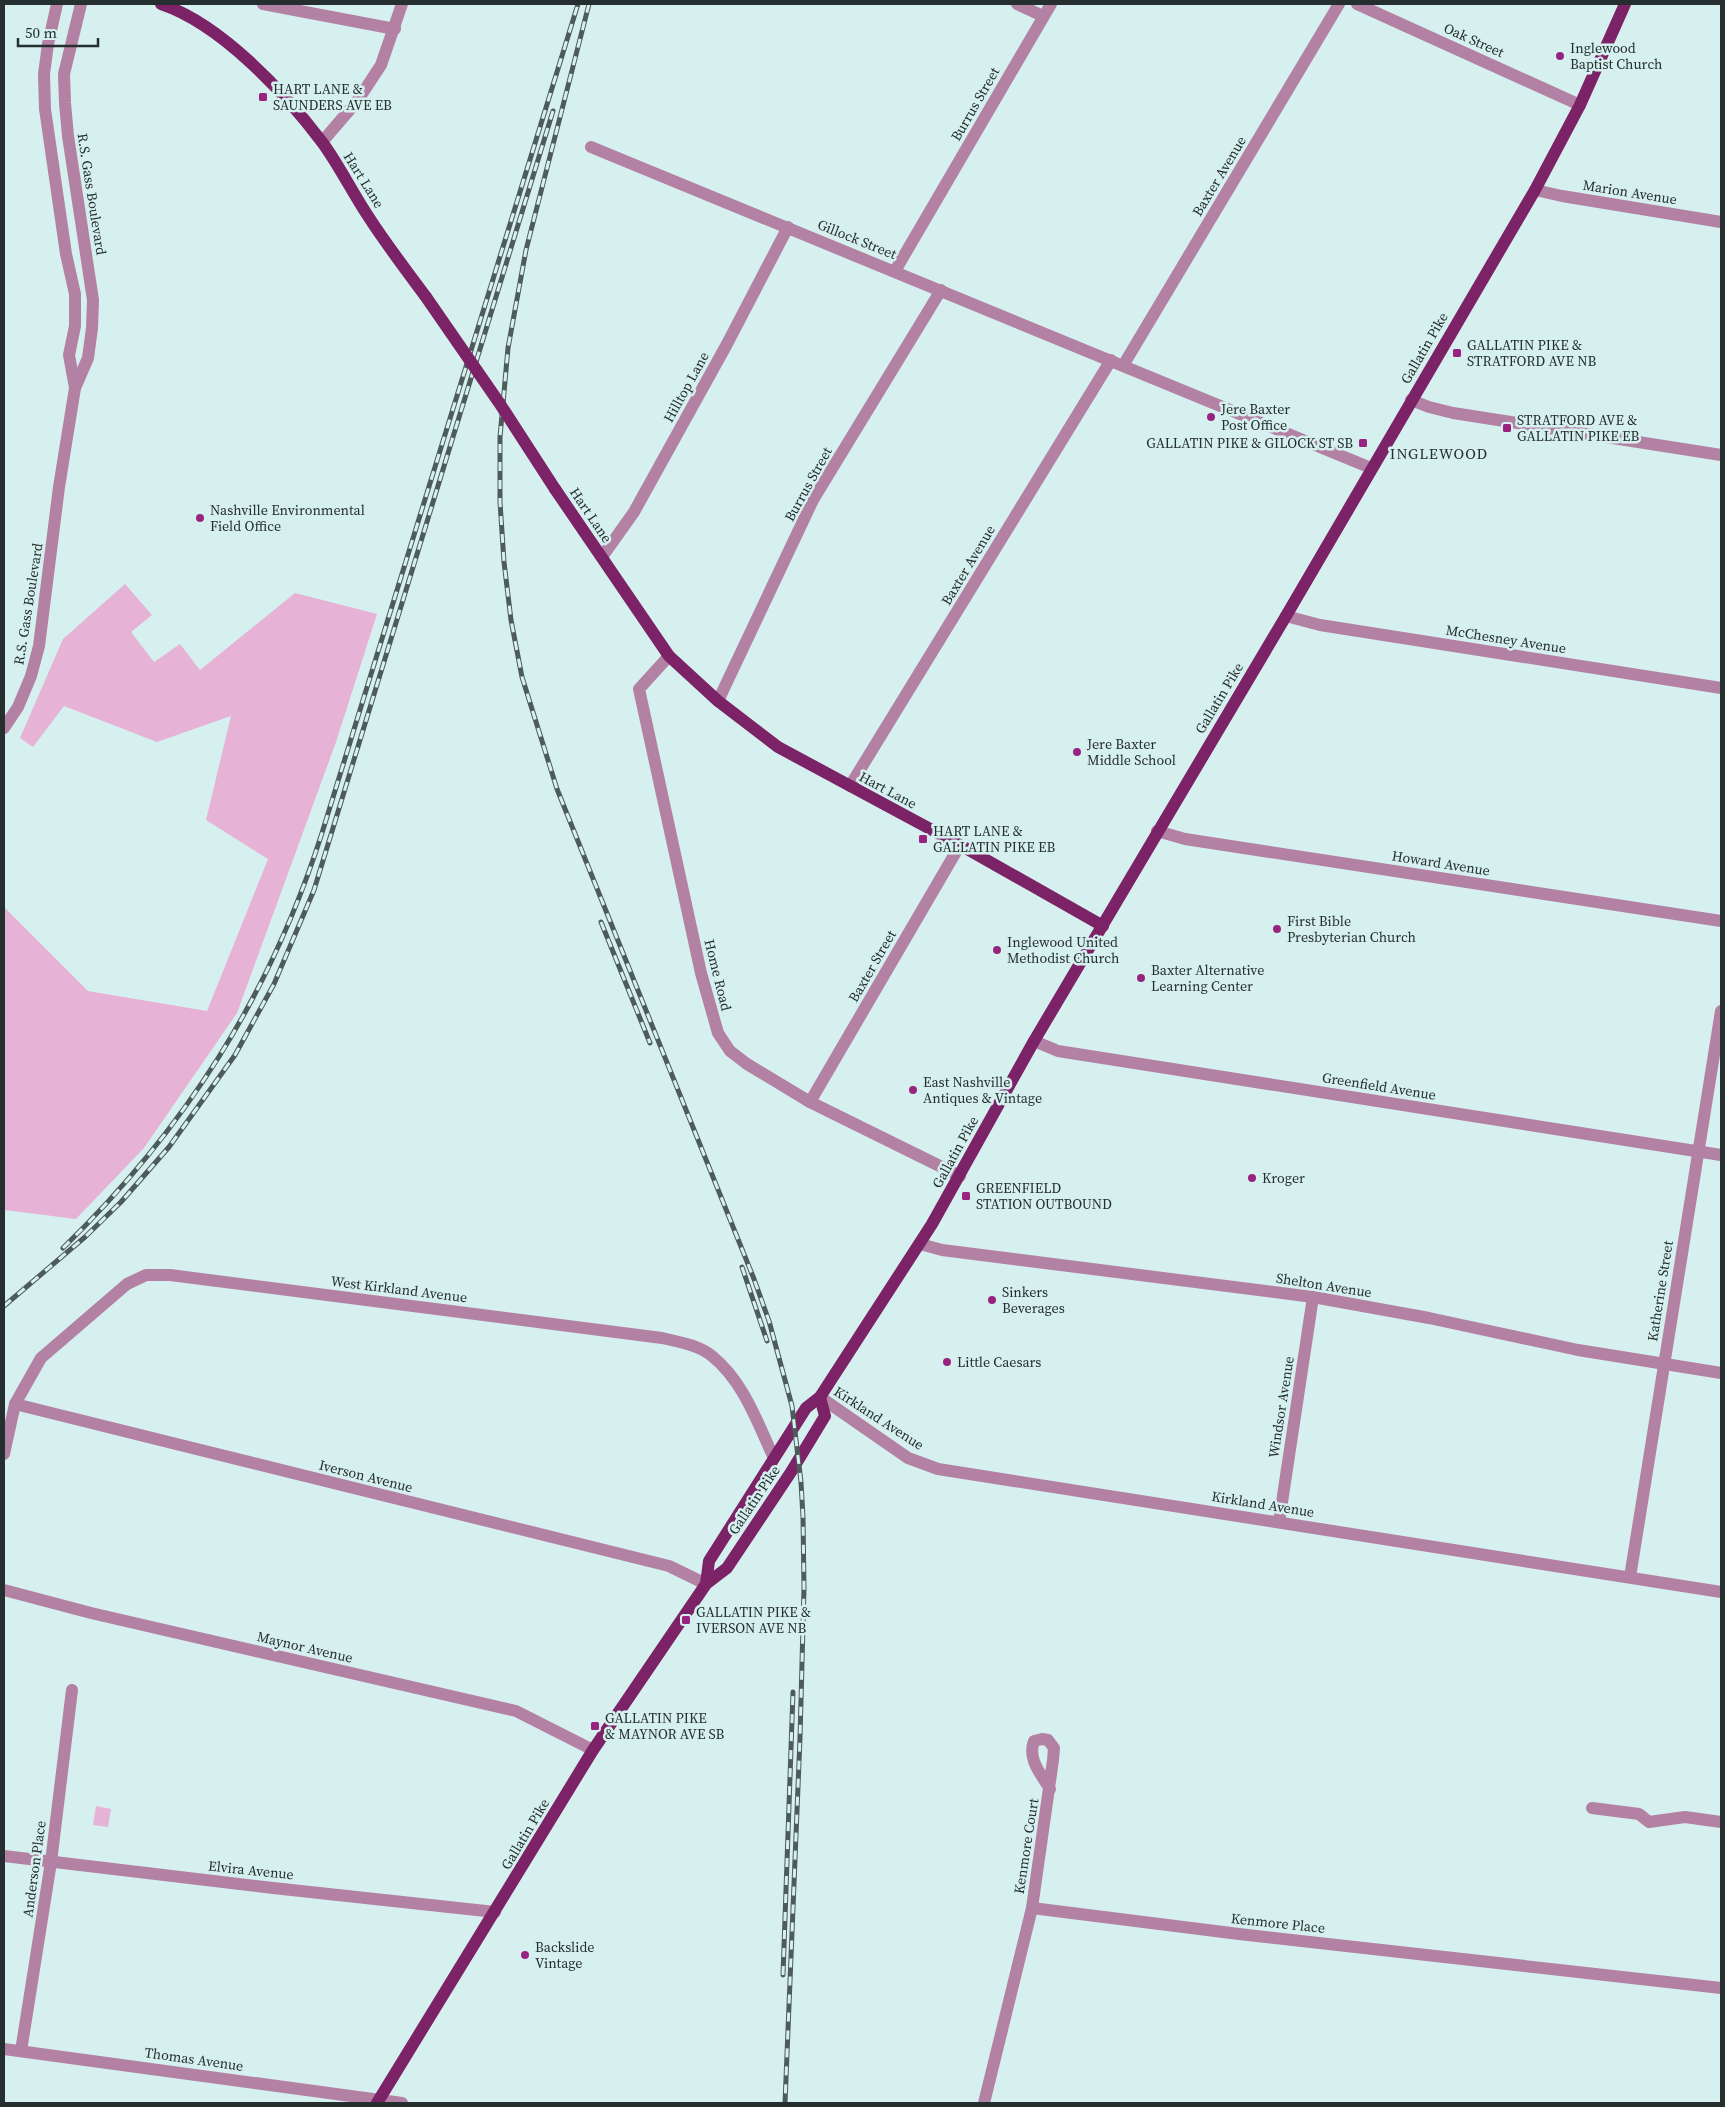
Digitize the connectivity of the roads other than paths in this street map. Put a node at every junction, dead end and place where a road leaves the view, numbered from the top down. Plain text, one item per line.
1 (57, 4) edge
2 (81, 4) edge
3 (161, 4) edge
4 (263, 4) edge
5 (402, 4) edge
6 (1017, 4) edge
7 (1051, 4) edge
8 (1339, 4) edge
9 (1356, 4) edge
10 (1625, 4) edge
11 (1043, 16) junction
12 (395, 28) junction
13 (1580, 104) junction
14 (322, 142) junction
15 (591, 146) dead end
16 (1535, 190) junction
17 (1721, 222) edge
18 (788, 227) junction
19 (895, 271) junction
20 (940, 290) junction
21 (1111, 360) junction
22 (1124, 364) junction
23 (75, 388) junction
24 (1411, 400) junction
25 (1721, 455) edge
26 (1371, 468) junction
27 (602, 557) junction
28 (1286, 616) junction
29 (668, 656) junction
30 (1721, 688) edge
31 (718, 701) junction
32 (4, 728) edge
33 (850, 786) junction
34 (1157, 831) junction
35 (960, 845) junction
36 (1721, 921) edge
37 (1103, 926) junction
38 (1721, 1011) edge
39 (1034, 1041) junction
40 (810, 1102) junction
41 (1698, 1152) junction
42 (1721, 1155) edge
43 (960, 1176) junction
44 (920, 1244) junction
45 (1314, 1297) junction
46 (1663, 1364) junction
47 (1721, 1374) edge
48 (820, 1397) junction
49 (15, 1404) junction
50 (4, 1454) edge
51 (774, 1458) junction
52 (1279, 1522) junction
53 (1630, 1577) junction
54 (706, 1584) junction
55 (4, 1590) edge
56 (1721, 1592) edge
57 (72, 1690) dead end
58 (593, 1750) junction
59 (1050, 1789) dead end
60 (1592, 1808) dead end
61 (1721, 1822) edge
62 (4, 1856) edge
63 (51, 1862) junction
64 (1032, 1908) junction
65 (495, 1912) junction
66 (1721, 1988) edge
67 (4, 2049) edge
68 (21, 2051) junction
69 (378, 2101) edge
70 (402, 2103) edge
71 (984, 2103) edge

1 - 23 street, R.S. Gass Boulevard
2 - 23 street, R.S. Gass Boulevard
3 - 14 main road, Hart Lane
4 - 12 street
5 - 12 street
6 - 11 street
7 - 11 street, Burrus Street
8 - 22 street, Baxter Avenue
9 - 13 street, Oak Street
10 - 13 main road, Gallatin Pike
11 - 19 street, Burrus Street
12 - 14 street
13 - 16 main road, Gallatin Pike
14 - 27 main road, Hart Lane, bridge
15 - 18 street, Gillock Street
16 - 17 street, Marion Avenue
16 - 24 main road, Gallatin Pike
18 - 19 street, Gillock Street
18 - 27 street, Hilltop Lane
19 - 20 street, Gillock Street
20 - 21 street, Gillock Street
20 - 31 street, Burrus Street
21 - 22 street, Gillock Street
21 - 33 street, Baxter Avenue
22 - 26 street
23 - 32 street, R.S. Gass Boulevard
24 - 25 street
24 - 26 main road, Gallatin Pike
26 - 28 main road, Gallatin Pike
27 - 29 main road, Hart Lane
28 - 30 street, McChesney Avenue
28 - 34 main road, Gallatin Pike
29 - 31 main road, Hart Lane
29 - 40 street, Home Road
31 - 33 main road, Hart Lane
33 - 35 main road, Hart Lane
34 - 36 street, Howard Avenue
34 - 37 main road, Gallatin Pike
35 - 37 main road, Hart Lane
35 - 40 street, Baxter Street
37 - 39 main road, Gallatin Pike
38 - 41 street, Katherine Street
39 - 41 street, Greenfield Avenue
39 - 43 main road, Gallatin Pike
40 - 43 street, Home Road
41 - 42 street, Greenfield Avenue
41 - 46 street, Katherine Street
43 - 44 main road, Gallatin Pike
44 - 45 street, Shelton Avenue
44 - 48 main road, Gallatin Pike
45 - 46 street, Shelton Avenue
45 - 52 street, Windsor Avenue
46 - 47 street, Shelton Avenue
46 - 53 street, Katherine Street
48 - 51 main road, Gallatin Pike
48 - 52 street, Kirkland Avenue
48 - 54 main road, Gallatin Pike
49 - 50 street, West Kirkland Avenue
49 - 51 street, West Kirkland Avenue
49 - 54 street, Iverson Avenue
51 - 54 main road, Gallatin Pike
52 - 53 street, Kirkland Avenue
53 - 56 street, Kirkland Avenue
54 - 58 main road, Gallatin Pike
55 - 58 street, Maynor Avenue
57 - 63 street, Anderson Place
58 - 65 main road, Gallatin Pike
59 - 64 street, Kenmore Court
60 - 61 street
62 - 63 street, Elvira Avenue
63 - 65 street, Elvira Avenue
63 - 68 street, Anderson Place
64 - 66 street, Kenmore Place
64 - 71 street
65 - 69 main road, Gallatin Pike
67 - 68 street, Thomas Avenue
68 - 69 street, Thomas Avenue
69 - 70 street, Thomas Avenue

